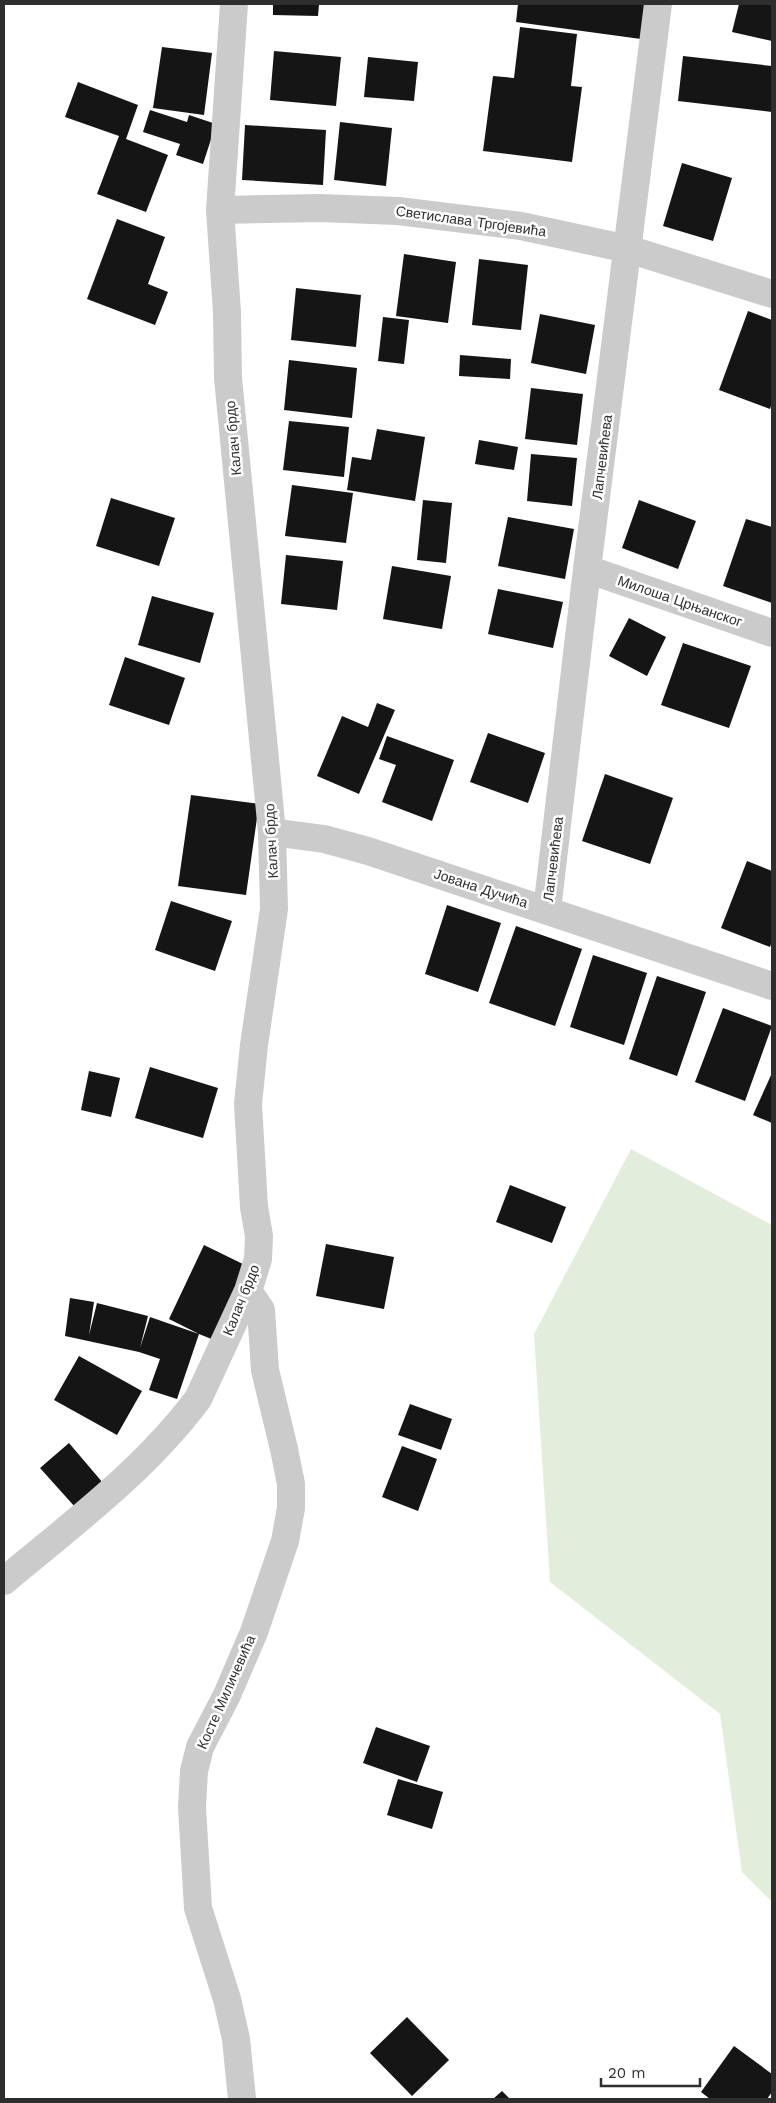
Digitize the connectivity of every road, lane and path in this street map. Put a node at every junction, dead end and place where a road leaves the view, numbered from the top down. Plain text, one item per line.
1 (234, 4) edge
2 (658, 4) edge
3 (220, 210) junction
4 (628, 249) junction
5 (772, 294) edge
6 (587, 569) junction
7 (772, 633) edge
8 (272, 832) junction
9 (547, 910) junction
10 (772, 986) edge
11 (248, 1291) junction
12 (4, 1580) edge
13 (242, 2099) edge

1 - 3 street, Калач брдо
2 - 4 street, Лапчевићева
3 - 4 street, Светислава Тргојевића
3 - 8 street, Калач брдо
4 - 5 street, Светислава Тргојевића
4 - 6 street, Лапчевићева
6 - 7 street, Милоша Црњанског
6 - 9 street, Лапчевићева
8 - 9 street, Јована Дучића
8 - 11 street, Калач брдо
9 - 10 street, Јована Дучића
11 - 12 street, Калач брдо
11 - 13 street, Косте Миличевића

